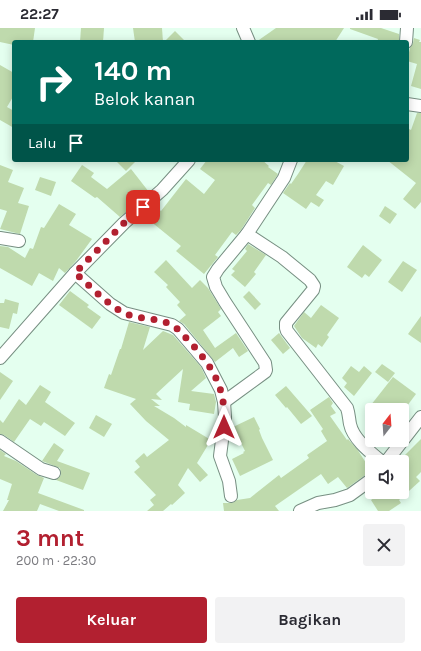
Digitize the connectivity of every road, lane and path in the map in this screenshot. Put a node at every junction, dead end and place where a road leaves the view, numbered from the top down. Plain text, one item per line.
1 (243, 28) edge
2 (407, 28) edge
3 (248, 40) edge
4 (406, 40) edge
5 (409, 104) edge
6 (421, 106) edge
7 (187, 162) edge
8 (290, 162) edge
9 (247, 234) junction
10 (0, 238) edge
11 (19, 240) dead end
12 (75, 273) junction
13 (0, 358) edge
14 (224, 402) junction
15 (421, 417) edge
16 (0, 441) edge
17 (373, 455) edge
18 (391, 455) edge
19 (54, 473) dead end
20 (365, 484) edge
21 (231, 496) dead end
22 (336, 505) edge
23 (300, 511) edge

1 - 3 street
2 - 4 street
5 - 6 street
7 - 12 street
8 - 9 street
9 - 14 street
9 - 17 street
10 - 11 street
12 - 13 street
12 - 14 street
14 - 21 street
15 - 18 street
16 - 19 street
20 - 22 street
22 - 23 street

